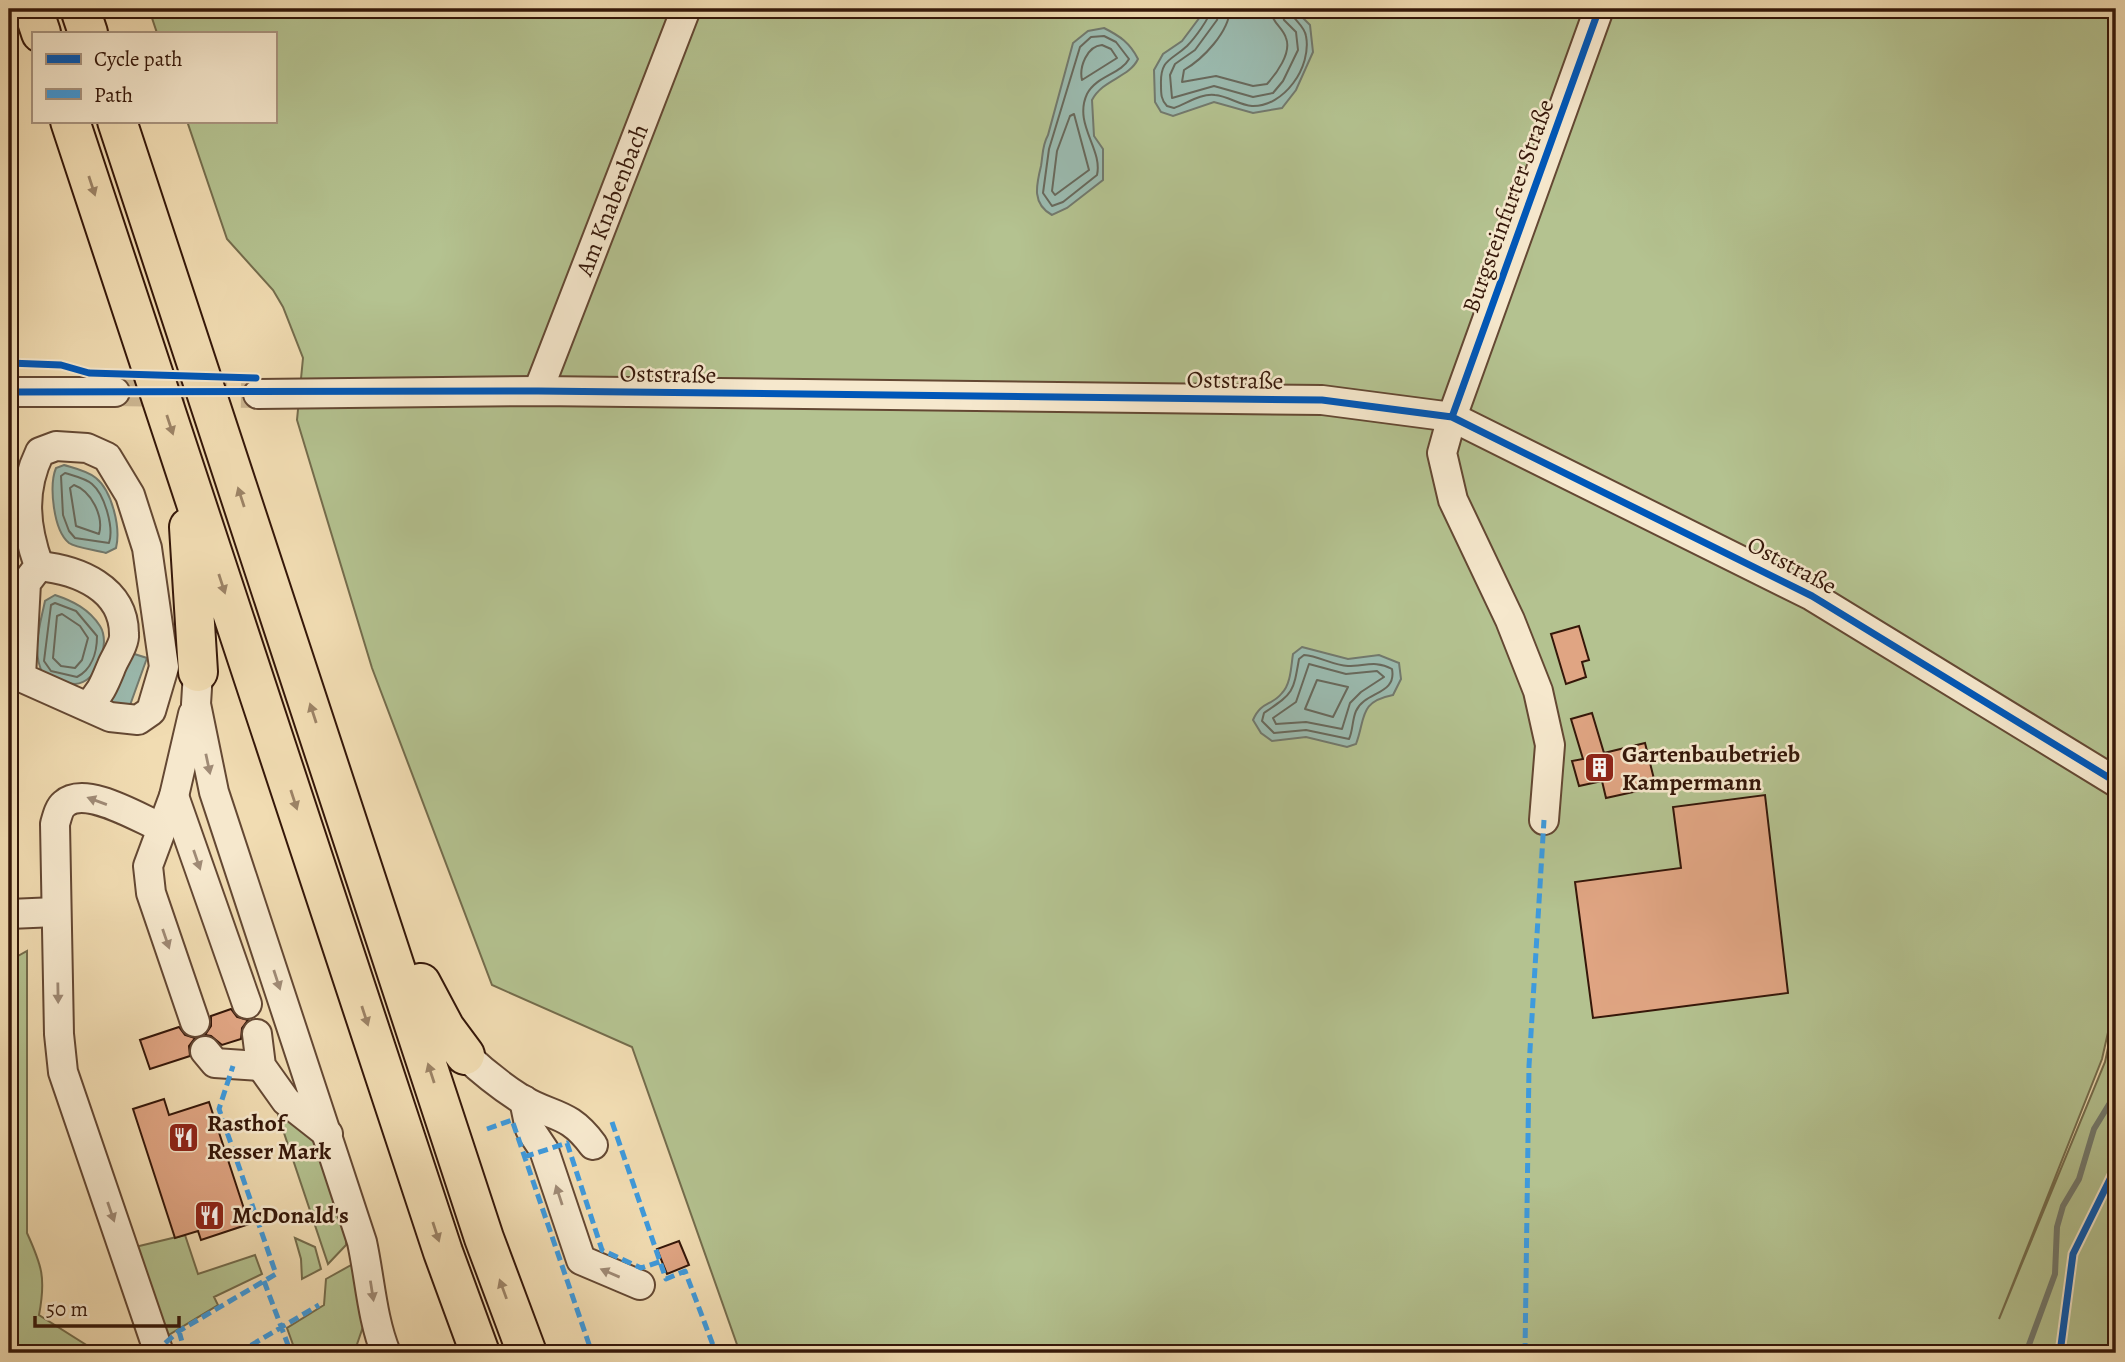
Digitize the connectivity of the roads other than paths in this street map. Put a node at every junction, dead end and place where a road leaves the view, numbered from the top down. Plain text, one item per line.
1 (33, 9) edge
2 (79, 9) edge
3 (686, 9) edge
4 (1599, 9) edge
5 (41, 32) edge
6 (88, 32) edge
7 (70, 122) edge
8 (117, 122) edge
9 (538, 391) junction
10 (9, 392) edge
11 (115, 393) tunnel mouth
12 (258, 394) tunnel mouth
13 (1452, 417) junction
14 (186, 473) junction
15 (39, 566) junction
16 (157, 621) junction
17 (123, 627) junction
18 (15, 674) edge
19 (197, 688) junction
20 (87, 706) junction
21 (2116, 782) edge
22 (174, 796) junction
23 (1544, 820) dead end
24 (160, 827) junction
25 (373, 894) junction
26 (56, 912) junction
27 (9, 914) edge
28 (247, 1004) dead end
29 (195, 1022) dead end
30 (257, 1034) dead end
31 (205, 1051) dead end
32 (465, 1055) joint
33 (261, 1066) junction
34 (524, 1101) junction
35 (328, 1134) junction
36 (593, 1145) dead end
37 (640, 1285) dead end
38 (376, 1346) edge
39 (159, 1353) edge
40 (480, 1353) edge
41 (527, 1353) edge

1 - 5 highway
2 - 6 highway
3 - 9 street, Am Knabenbach
4 - 13 street, Burgsteinfurter Straße
7 -> 14 highway
25 -> 8 highway
9 - 12 street, Oststraße
9 - 13 street, Oststraße
10 - 11 street
13 - 21 street, Oststraße
13 - 23 street, Burgsteinfurter Straße
14 - 19 highway
14 -> 40 highway
15 - 16 street
15 - 17 street
15 - 18 street
16 - 17 street
16 - 20 street
17 - 20 street
18 - 20 street
19 - 22 street
19 -> 35 street
22 - 24 street
22 -> 28 street
24 -> 26 street
24 -> 29 street
25 - 32 highway
41 -> 25 highway
26 - 27 street
26 -> 39 street
30 - 33 street
31 - 33 street
32 - 34 street
33 - 35 street
34 - 36 street
37 -> 34 street
35 -> 38 street

